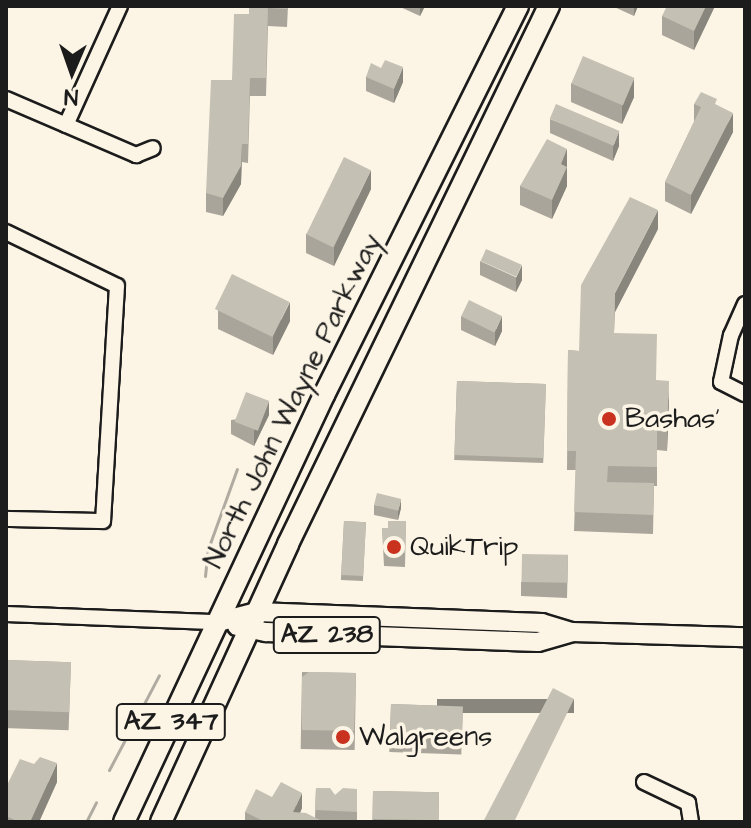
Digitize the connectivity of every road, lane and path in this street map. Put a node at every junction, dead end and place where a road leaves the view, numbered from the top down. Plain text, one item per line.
1 (120, 6) edge
2 (518, 6) edge
3 (549, 6) edge
4 (6, 99) edge
5 (66, 125) junction
6 (153, 148) dead end
7 (449, 148) junction
8 (445, 219) junction
9 (8, 237) edge
10 (745, 304) edge
11 (745, 394) edge
12 (6, 519) edge
13 (6, 614) edge
14 (253, 620) junction
15 (485, 621) junction
16 (218, 622) junction
17 (572, 632) junction
18 (406, 637) junction
19 (745, 637) edge
20 (644, 782) dead end
21 (124, 822) edge
22 (161, 822) edge
23 (691, 822) edge

1 - 5 street
2 - 7 highway, North John Wayne Parkway / AZ 347
3 - 8 highway, AZ 347
4 - 5 street
5 - 6 street
7 - 8 highway
7 - 16 highway, North John Wayne Parkway / AZ 347
8 - 14 highway, AZ 347
9 - 12 street
10 - 11 street
13 - 16 street
14 - 15 main road, AZ 238
14 - 16 main road, AZ 238
14 - 18 main road, AZ 238
14 - 22 highway, AZ 347
15 - 17 main road, AZ 238
15 - 18 main road
16 - 21 highway, North John Wayne Parkway / AZ 347
17 - 18 main road, AZ 238
17 - 19 main road, AZ 238
20 - 23 street

